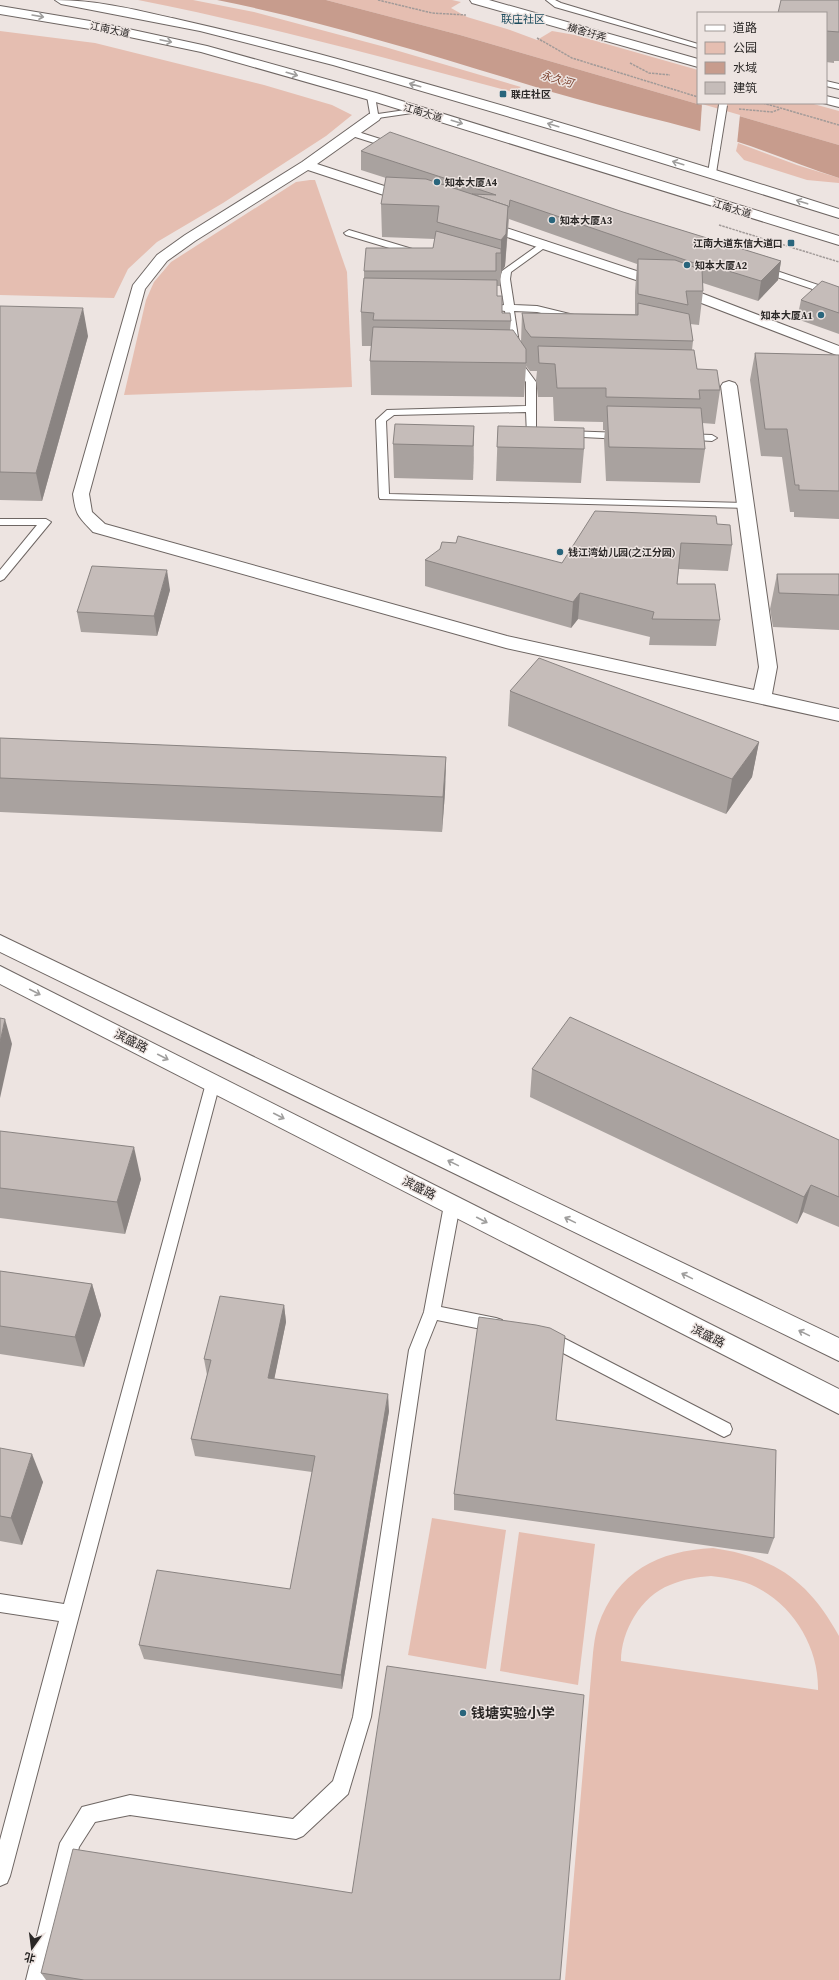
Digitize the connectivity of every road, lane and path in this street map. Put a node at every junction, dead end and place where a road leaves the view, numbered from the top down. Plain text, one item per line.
1 (61, 0) edge
2 (378, 0) edge
3 (476, 0) edge
4 (550, 0) edge
5 (0, 10) edge
6 (471, 17) dead end
7 (536, 37) dead end
8 (697, 46) edge
9 (697, 63) edge
10 (827, 83) edge
11 (839, 87) edge
12 (371, 96) junction
13 (697, 97) edge
14 (827, 100) edge
15 (839, 103) edge
16 (767, 104) edge
17 (777, 104) edge
18 (723, 105) joint
19 (774, 106) junction
20 (781, 109) junction
21 (419, 110) junction
22 (374, 117) junction
23 (839, 125) edge
24 (352, 133) junction
25 (405, 150) edge
26 (308, 165) junction
27 (712, 173) junction
28 (426, 205) edge
29 (839, 214) edge
30 (463, 217) edge
31 (349, 233) dead end
32 (839, 241) edge
33 (544, 244) junction
34 (423, 255) edge
35 (749, 265) edge
36 (839, 295) edge
37 (493, 308) edge
38 (509, 308) junction
39 (582, 319) edge
40 (839, 351) edge
41 (526, 375) junction
42 (542, 376) edge
43 (729, 386) dead end
44 (531, 409) junction
45 (633, 436) edge
46 (672, 437) edge
47 (712, 438) dead end
48 (745, 506) junction
49 (0, 513) edge
50 (49, 514) dead end
51 (0, 522) edge
52 (0, 577) edge
53 (762, 698) junction
54 (839, 715) edge
55 (0, 943) edge
56 (0, 974) edge
57 (213, 1083) junction
58 (452, 1205) junction
59 (432, 1312) junction
60 (839, 1350) edge
61 (839, 1402) edge
62 (724, 1429) dead end
63 (0, 1603) edge
64 (71, 1614) junction
65 (0, 1876) edge
66 (36, 1980) edge

27 -> 1 main road, 江南大道
2 - 6 path
3 - 9 main road, 横舍圩弄
4 - 8 lane
5 -> 12 main road, 江南大道
7 - 13 path
10 - 11 lane
12 - 21 main road, 江南大道
12 - 22 lane
14 - 15 main road
16 - 19 path
17 - 19 path
18 - 20 path
18 - 27 lane, bridge
19 - 20 path
20 - 23 path
21 - 22 lane
21 -> 32 main road, 江南大道
22 - 24 main road
24 - 25 lane
24 - 26 main road
26 - 28 main road
26 - 53 main road
29 -> 27 main road, 江南大道
30 - 33 main road
31 - 34 lane
33 - 38 lane
33 - 40 main road
35 - 36 lane
37 - 38 lane
38 - 39 lane
38 - 41 lane
41 - 42 lane
41 - 44 lane
43 - 48 main road
44 - 45 lane
44 - 48 lane
46 - 47 lane
48 - 53 main road
49 - 50 lane
51 - 52 lane
53 - 54 main road
60 -> 55 main road
56 -> 57 main road, 滨盛路
57 -> 58 main road, 滨盛路
57 - 64 lane
58 - 59 lane
58 -> 61 main road, 滨盛路
59 - 62 lane
59 - 66 lane
63 - 64 lane
64 - 65 lane

